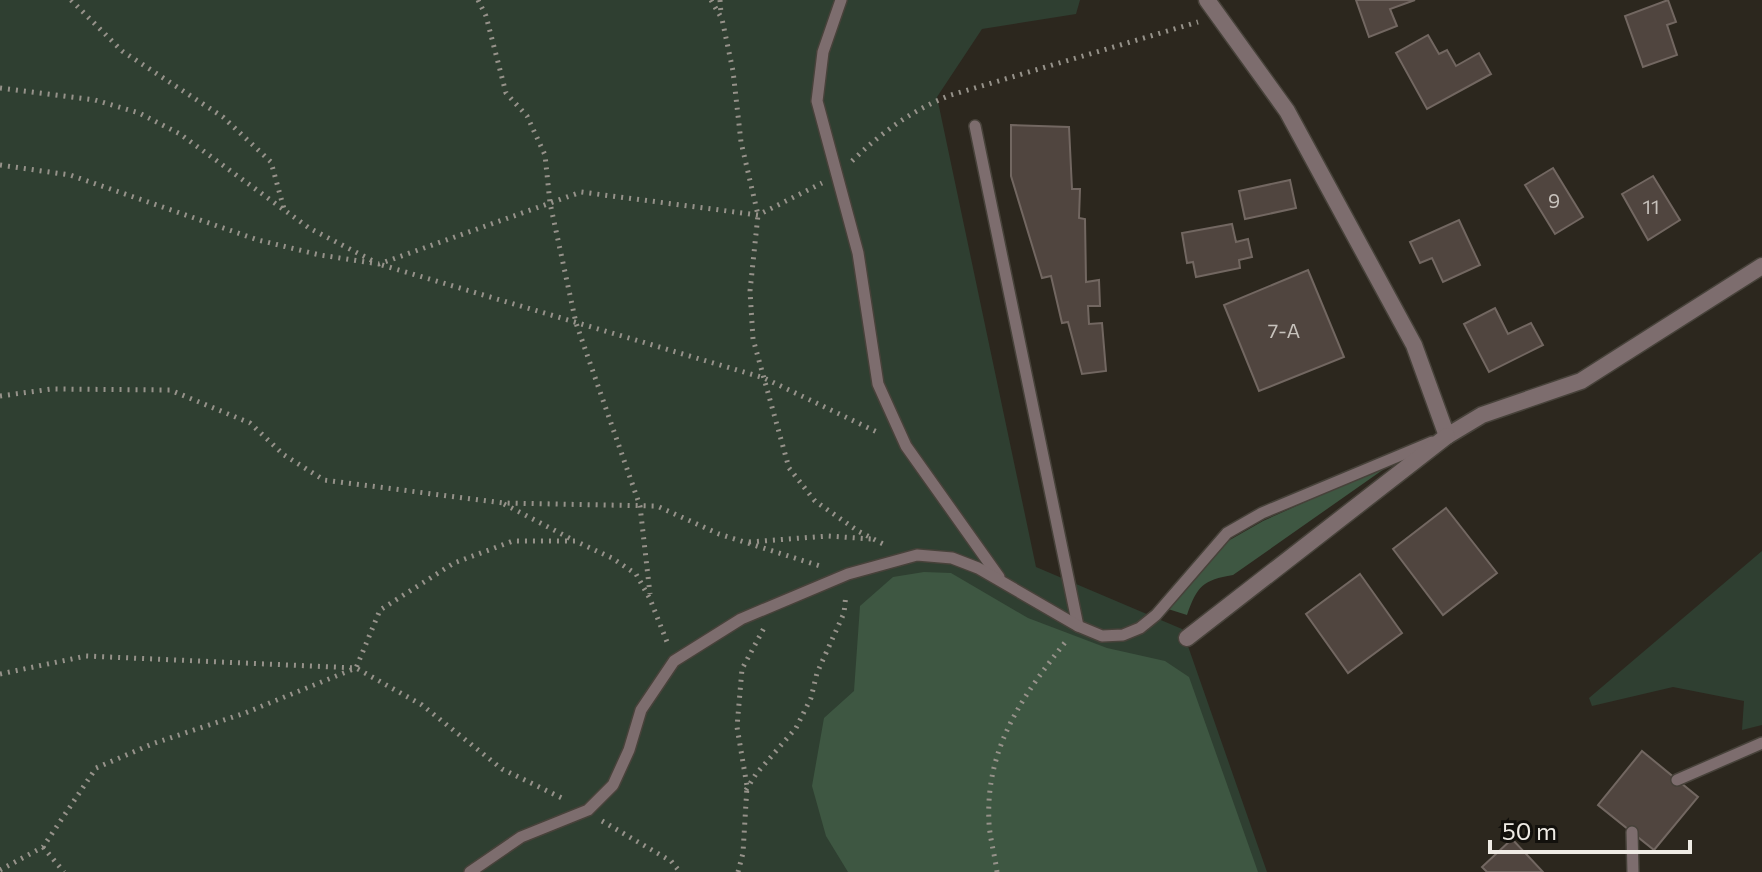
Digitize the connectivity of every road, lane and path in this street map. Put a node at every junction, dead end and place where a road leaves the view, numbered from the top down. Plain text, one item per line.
1 (71, 0) edge
2 (478, 0) edge
3 (711, 0) edge
4 (720, 0) edge
5 (841, 0) edge
6 (1207, 0) edge
7 (1219, 16) junction
8 (722, 19) junction
9 (0, 88) edge
10 (975, 126) dead end
11 (0, 165) edge
12 (837, 176) junction
13 (550, 203) junction
14 (284, 211) junction
15 (758, 215) junction
16 (379, 264) junction
17 (1762, 266) edge
18 (576, 323) junction
19 (764, 378) junction
20 (0, 396) edge
21 (1447, 436) junction
22 (906, 446) junction
23 (503, 503) junction
24 (640, 506) junction
25 (875, 540) junction
26 (575, 541) junction
27 (744, 542) junction
28 (908, 556) junction
29 (848, 574) junction
30 (1002, 582) junction
31 (650, 599) junction
32 (773, 620) dead end
33 (1078, 626) junction
34 (1187, 638) dead end
35 (674, 661) junction
36 (356, 668) junction
37 (0, 674) edge
38 (1762, 743) edge
39 (1677, 780) dead end
40 (746, 790) junction
41 (588, 810) junction
42 (1632, 832) dead end
43 (43, 847) junction
44 (0, 870) edge
45 (64, 872) edge
46 (470, 872) edge
47 (680, 872) edge
48 (738, 872) edge
49 (997, 872) edge
50 (1633, 872) edge

1 - 14 path
2 - 13 path
3 - 8 path
4 - 8 path
5 - 12 lane
6 - 7 street
7 - 12 path
7 - 21 street
8 - 15 path
9 - 14 path
10 - 33 lane
11 - 16 path
12 - 15 path
12 - 22 lane
13 - 15 path
13 - 16 path
13 - 18 path
14 - 16 path
15 - 19 path
16 - 18 path
17 - 21 street
18 - 19 path
18 - 24 path
19 - 22 path
19 - 25 path
20 - 23 path
21 - 33 lane
21 - 34 street
22 - 30 lane
23 - 24 path
23 - 26 path
24 - 27 path
24 - 31 path
25 - 27 path
25 - 28 path
26 - 31 path
26 - 36 path
27 - 29 path
28 - 29 lane
28 - 30 lane
29 - 35 lane
29 - 40 path
30 - 33 lane
31 - 35 path
32 - 40 path
33 - 49 path
35 - 41 lane
36 - 37 path
36 - 41 path
36 - 43 path
38 - 39 lane
40 - 48 path
41 - 46 lane
41 - 47 path
42 - 50 lane
43 - 44 path
43 - 45 path

